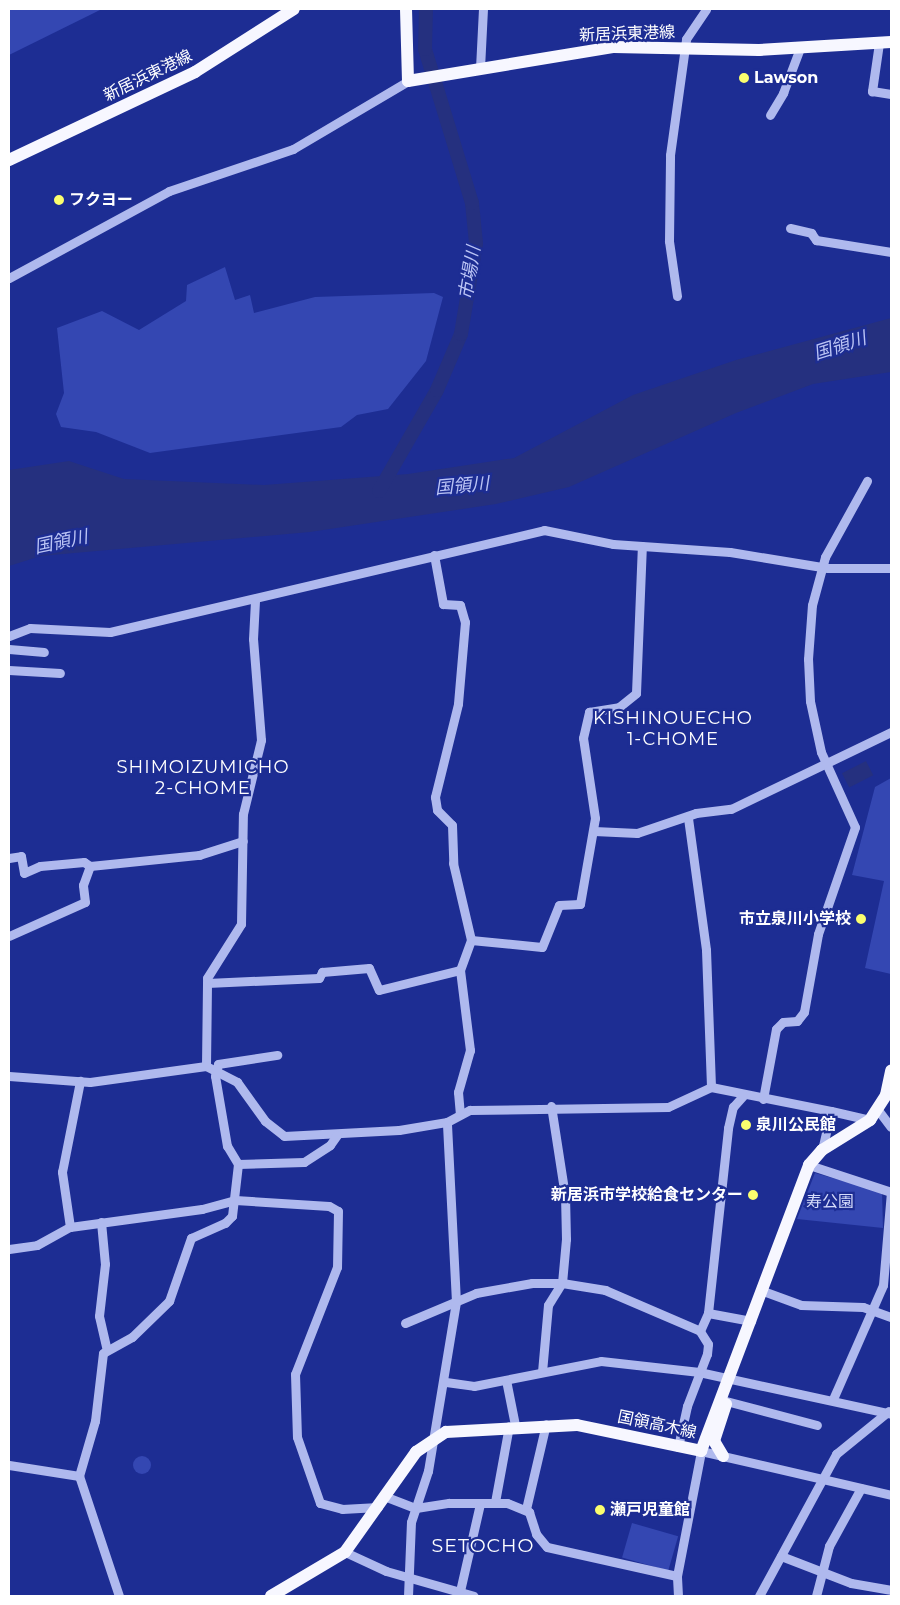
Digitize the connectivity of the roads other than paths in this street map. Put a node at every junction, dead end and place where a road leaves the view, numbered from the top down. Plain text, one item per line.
1 (294, 9) edge
2 (406, 9) edge
3 (484, 9) edge
4 (706, 9) edge
5 (885, 42) edge
6 (685, 48) junction
7 (800, 48) junction
8 (477, 68) junction
9 (413, 80) junction
10 (891, 94) edge
11 (770, 115) dead end
12 (9, 160) edge
13 (790, 228) dead end
14 (891, 252) edge
15 (9, 278) edge
16 (677, 296) dead end
17 (867, 481) dead end
18 (642, 546) junction
19 (434, 555) junction
20 (822, 567) junction
21 (891, 568) edge
22 (255, 600) junction
23 (9, 636) edge
24 (9, 649) edge
25 (44, 652) dead end
26 (9, 670) edge
27 (60, 673) dead end
28 (891, 732) edge
29 (827, 764) junction
30 (688, 818) junction
31 (594, 831) junction
32 (243, 841) junction
33 (9, 858) edge
34 (90, 866) junction
35 (9, 936) edge
36 (471, 940) junction
37 (460, 970) junction
38 (207, 983) junction
39 (277, 1055) dead end
40 (206, 1066) junction
41 (216, 1069) junction
42 (891, 1071) edge
43 (9, 1076) edge
44 (80, 1081) junction
45 (711, 1087) junction
46 (743, 1096) junction
47 (763, 1099) junction
48 (550, 1106) junction
49 (878, 1110) junction
50 (831, 1111) junction
51 (460, 1113) junction
52 (870, 1120) junction
53 (447, 1122) junction
54 (890, 1126) edge
55 (337, 1135) junction
56 (822, 1150) junction
57 (238, 1164) junction
58 (809, 1165) junction
59 (891, 1192) edge
60 (234, 1200) junction
61 (101, 1222) junction
62 (70, 1227) junction
63 (9, 1249) edge
64 (562, 1283) junction
65 (763, 1291) junction
66 (456, 1302) junction
67 (875, 1308) junction
68 (708, 1313) junction
69 (891, 1316) edge
70 (751, 1321) junction
71 (405, 1323) dead end
72 (700, 1331) junction
73 (106, 1347) junction
74 (542, 1372) junction
75 (699, 1372) junction
76 (506, 1380) junction
77 (446, 1382) junction
78 (726, 1391) junction
79 (833, 1399) junction
80 (890, 1412) edge
81 (546, 1424) junction
82 (512, 1425) junction
83 (817, 1425) dead end
84 (430, 1440) junction
85 (678, 1446) junction
86 (701, 1451) junction
87 (723, 1456) junction
88 (9, 1465) edge
89 (79, 1476) junction
90 (823, 1479) junction
91 (861, 1488) junction
92 (891, 1495) edge
93 (381, 1501) junction
94 (495, 1502) junction
95 (480, 1504) junction
96 (416, 1508) junction
97 (526, 1509) junction
98 (345, 1552) junction
99 (781, 1556) junction
100 (822, 1572) junction
101 (677, 1576) junction
102 (411, 1578) junction
103 (891, 1590) edge
104 (460, 1591) junction
105 (119, 1596) edge
106 (271, 1596) edge
107 (408, 1596) edge
108 (474, 1596) edge
109 (678, 1596) edge
110 (759, 1596) edge
111 (816, 1596) edge

1 - 12 main road, 新居浜東港線
2 - 9 main road
3 - 8 street
4 - 6 street
5 - 7 main road, 新居浜東港線
5 - 10 street
6 - 7 main road, 新居浜東港線
6 - 8 main road, 新居浜東港線
6 - 16 street
7 - 11 street
8 - 9 main road, 新居浜東港線
9 - 15 street
13 - 14 street
17 - 20 street
18 - 19 street
18 - 20 street
18 - 31 street
19 - 22 street
19 - 36 street
20 - 21 street
20 - 29 street
22 - 23 street
22 - 32 street
24 - 25 street
26 - 27 street
28 - 29 street
29 - 30 street
29 - 47 street
30 - 31 street
30 - 45 street
31 - 36 street
32 - 34 street
32 - 38 street
33 - 34 street
34 - 35 street
36 - 37 street
37 - 38 street
37 - 51 street
38 - 40 street
39 - 41 street
40 - 41 street
40 - 44 street
41 - 55 street
41 - 57 street
42 - 49 main road, 国領高木線
43 - 44 street
44 - 62 street
45 - 46 street
45 - 48 street
46 - 47 street
46 - 68 street
47 - 50 street
48 - 51 street
48 - 64 street
49 - 52 main road, 国領高木線
49 - 54 street
50 - 52 street
50 - 56 street
51 - 53 street
52 - 56 main road, 国領高木線
53 - 55 street
53 - 66 street
55 - 57 street
56 - 58 main road, 国領高木線
57 - 60 street
58 - 59 street
58 - 65 main road, 国領高木線
59 - 67 street
60 - 61 street
60 - 73 street
60 - 93 street
61 - 62 street
61 - 73 street
62 - 63 street
64 - 66 street
64 - 72 street
64 - 74 street
65 - 67 street
65 - 70 main road, 国領高木線
66 - 71 street
66 - 77 street
67 - 69 street
67 - 79 street
68 - 70 street
68 - 72 street
70 - 78 main road, 国領高木線
72 - 75 street
73 - 89 street
74 - 75 street
74 - 76 street
75 - 78 street
75 - 85 street
76 - 77 street
76 - 82 street
77 - 84 street
78 - 79 street
78 - 83 street
78 - 86 main road, 国領高木線
78 - 87 main road
79 - 80 street
80 - 90 street
81 - 82 main road, 国領高木線
81 - 85 main road, 国領高木線
81 - 97 street
82 - 84 main road, 国領高木線
82 - 94 street
84 - 93 main road
84 - 96 street
85 - 86 main road, 国領高木線
86 - 87 street
86 - 101 street
87 - 90 street
88 - 89 street
89 - 105 street
90 - 91 street
90 - 99 street
91 - 92 street
91 - 100 street
93 - 96 street
93 - 98 main road
94 - 95 street
94 - 97 street
95 - 96 street
95 - 104 street
96 - 102 street
97 - 101 street
98 - 102 street
98 - 106 main road
99 - 100 street
99 - 110 street
100 - 103 street
100 - 111 street
101 - 109 street
102 - 104 street
102 - 107 street
104 - 108 street

